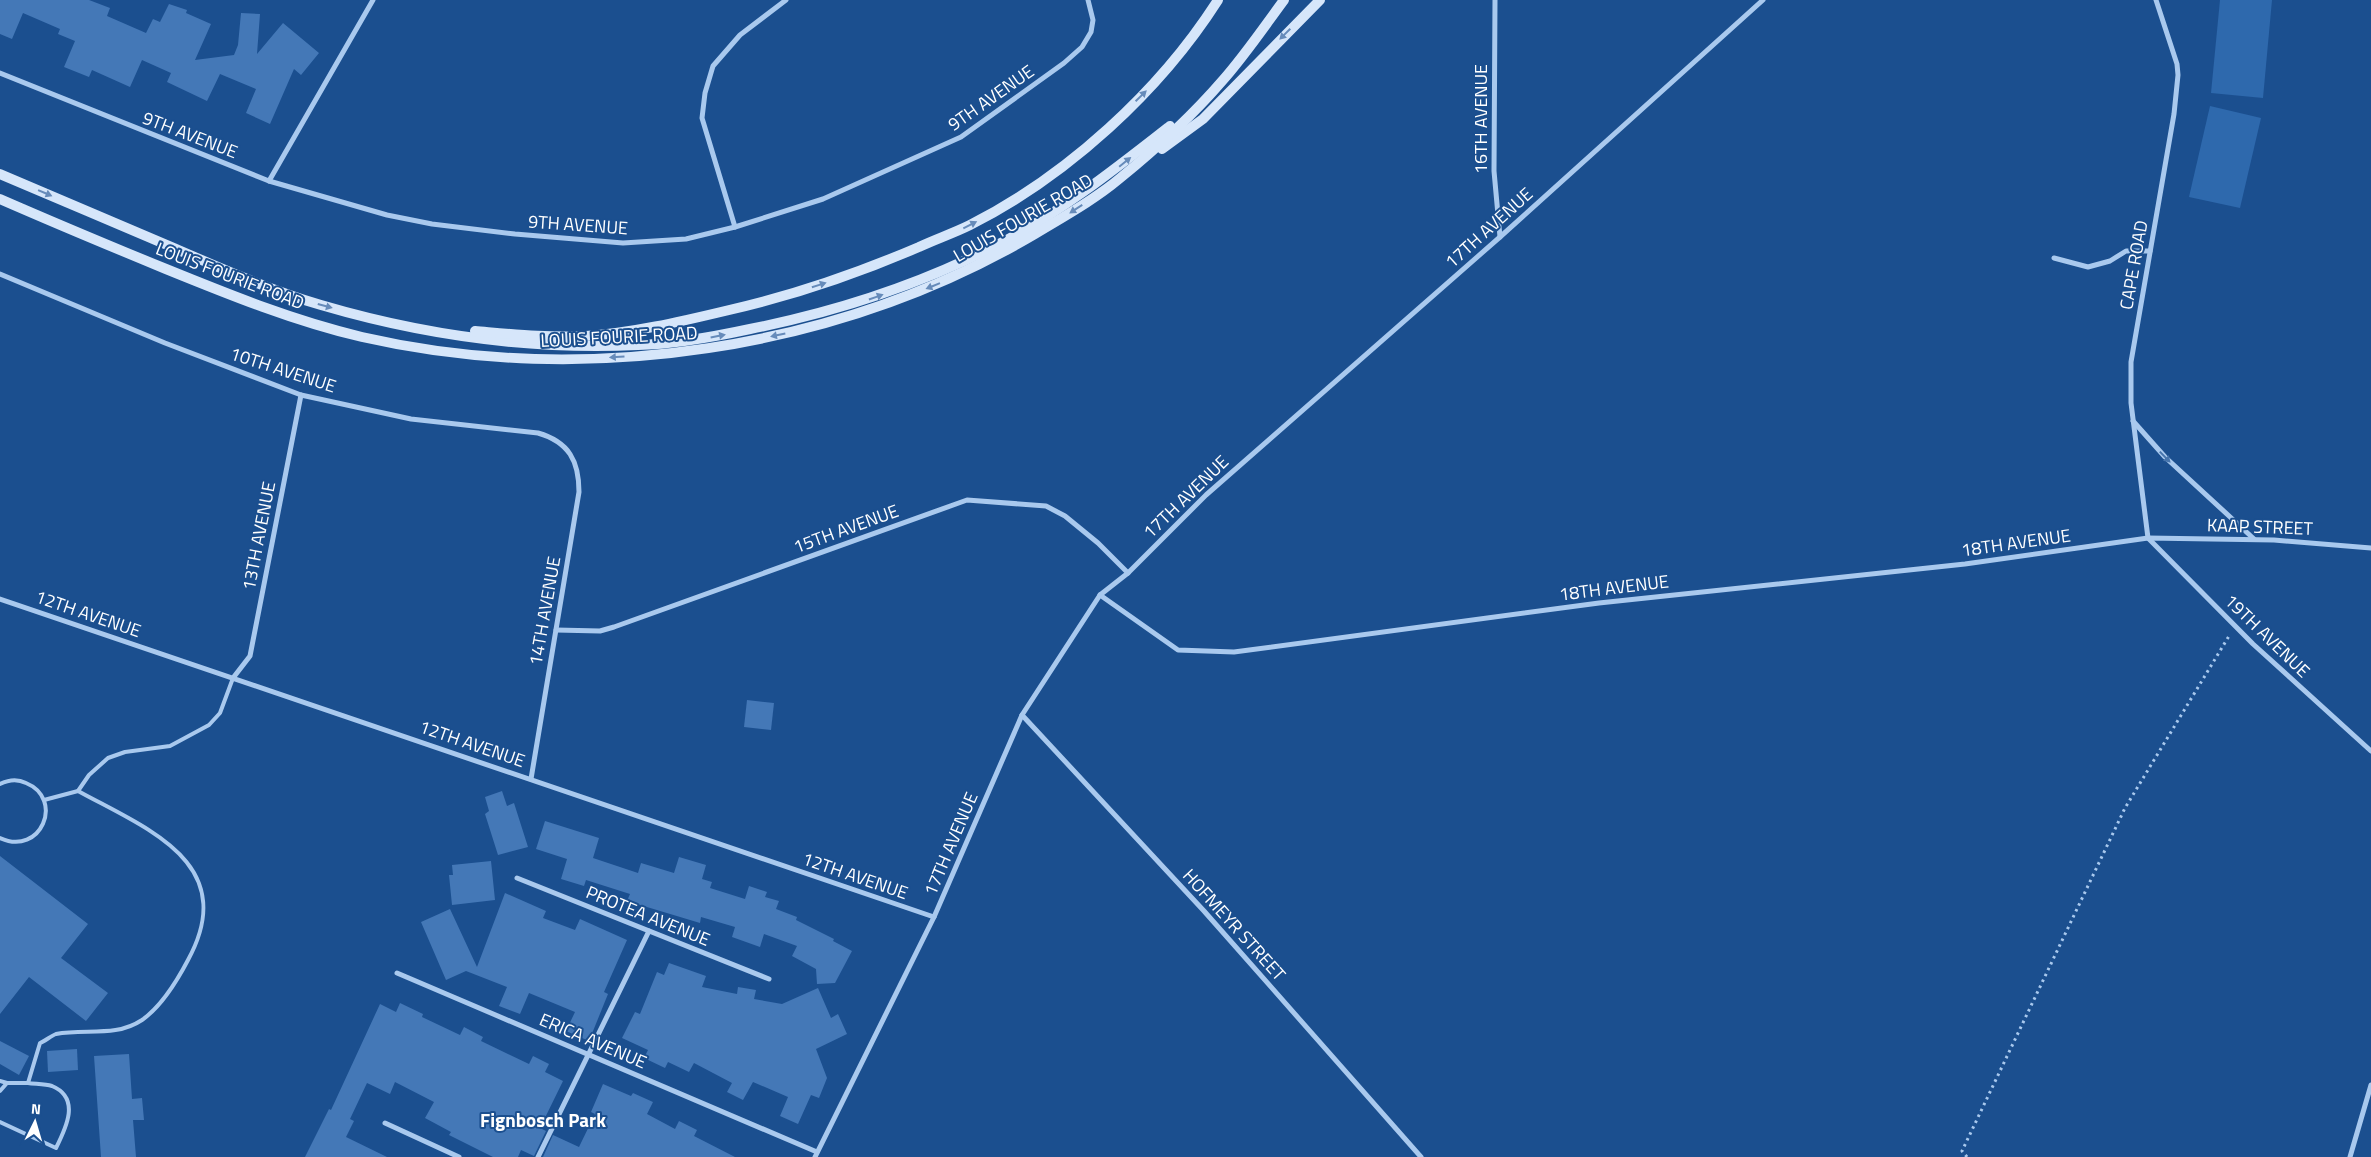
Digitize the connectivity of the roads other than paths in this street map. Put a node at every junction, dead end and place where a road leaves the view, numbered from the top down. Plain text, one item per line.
1 (373, 0) edge
2 (786, 0) edge
3 (1088, 0) edge
4 (1218, 0) edge
5 (1284, 0) edge
6 (1320, 0) edge
7 (1495, 0) edge
8 (1764, 0) edge
9 (2156, 0) edge
10 (1257, 36) junction
11 (0, 73) edge
12 (0, 174) edge
13 (269, 181) junction
14 (1116, 182) junction
15 (0, 199) edge
16 (735, 227) junction
17 (1500, 237) junction
18 (2150, 251) junction
19 (2054, 258) dead end
20 (0, 274) edge
21 (409, 327) junction
22 (302, 395) junction
23 (2133, 420) junction
24 (567, 449) joint
25 (2148, 538) junction
26 (2254, 539) junction
27 (2371, 548) edge
28 (1128, 573) junction
29 (1100, 595) junction
30 (0, 599) edge
31 (556, 630) junction
32 (233, 678) junction
33 (1022, 715) junction
34 (2371, 751) edge
35 (531, 779) junction
36 (0, 784) edge
37 (78, 791) junction
38 (44, 800) junction
39 (0, 838) edge
40 (517, 878) dead end
41 (934, 917) junction
42 (649, 931) junction
43 (397, 973) dead end
44 (769, 979) dead end
45 (588, 1054) junction
46 (0, 1081) edge
47 (7, 1083) junction
48 (28, 1083) junction
49 (2371, 1085) edge
50 (0, 1092) edge
51 (0, 1122) edge
52 (385, 1123) dead end
53 (816, 1154) edge
54 (460, 1157) edge
55 (538, 1157) edge
56 (1421, 1157) edge
57 (2350, 1157) edge

1 - 13 street
2 - 16 street
3 - 16 street, 9TH AVENUE
21 -> 4 main road
5 - 10 main road, LOUIS FOURIE ROAD
6 -> 14 main road
7 - 17 street, 16TH AVENUE
8 - 17 street, 17TH AVENUE
9 - 18 street, CAPE ROAD
10 - 14 main road, LOUIS FOURIE ROAD
21 -> 10 main road, LOUIS FOURIE ROAD
11 - 13 street, 9TH AVENUE
12 -> 21 main road, LOUIS FOURIE ROAD
13 - 16 street, 9TH AVENUE
14 -> 15 main road, LOUIS FOURIE ROAD
17 - 28 street, 17TH AVENUE
18 - 19 street
18 - 23 street, CAPE ROAD
20 - 22 street, 10TH AVENUE
22 - 24 street, 10TH AVENUE
22 - 32 street, 13TH AVENUE
23 - 25 street, CAPE ROAD
23 -> 26 street
24 - 31 street, 14TH AVENUE
25 - 26 street, KAAP STREET
25 - 29 street, 18TH AVENUE
25 - 34 street, 19TH AVENUE
26 - 27 street, KAAP STREET
28 - 29 street, 17TH AVENUE
28 - 31 street, 15TH AVENUE
29 - 33 street, 17TH AVENUE
30 - 32 street, 12TH AVENUE
31 - 35 street, 14TH AVENUE
32 - 35 street, 12TH AVENUE
32 - 37 lane
33 - 41 street, 17TH AVENUE
33 - 56 street, HOFMEYR STREET
35 - 41 street, 12TH AVENUE
36 - 38 lane
37 - 38 lane
37 - 48 lane
38 - 39 lane
40 - 42 street, PROTEA AVENUE
41 - 53 street, 17TH AVENUE
42 - 44 street, PROTEA AVENUE
42 - 45 street
43 - 45 street, ERICA AVENUE
45 - 53 street, ERICA AVENUE
45 - 55 street
46 - 47 lane
47 - 48 lane
47 - 50 lane
48 - 51 lane
49 - 57 street
52 - 54 street

